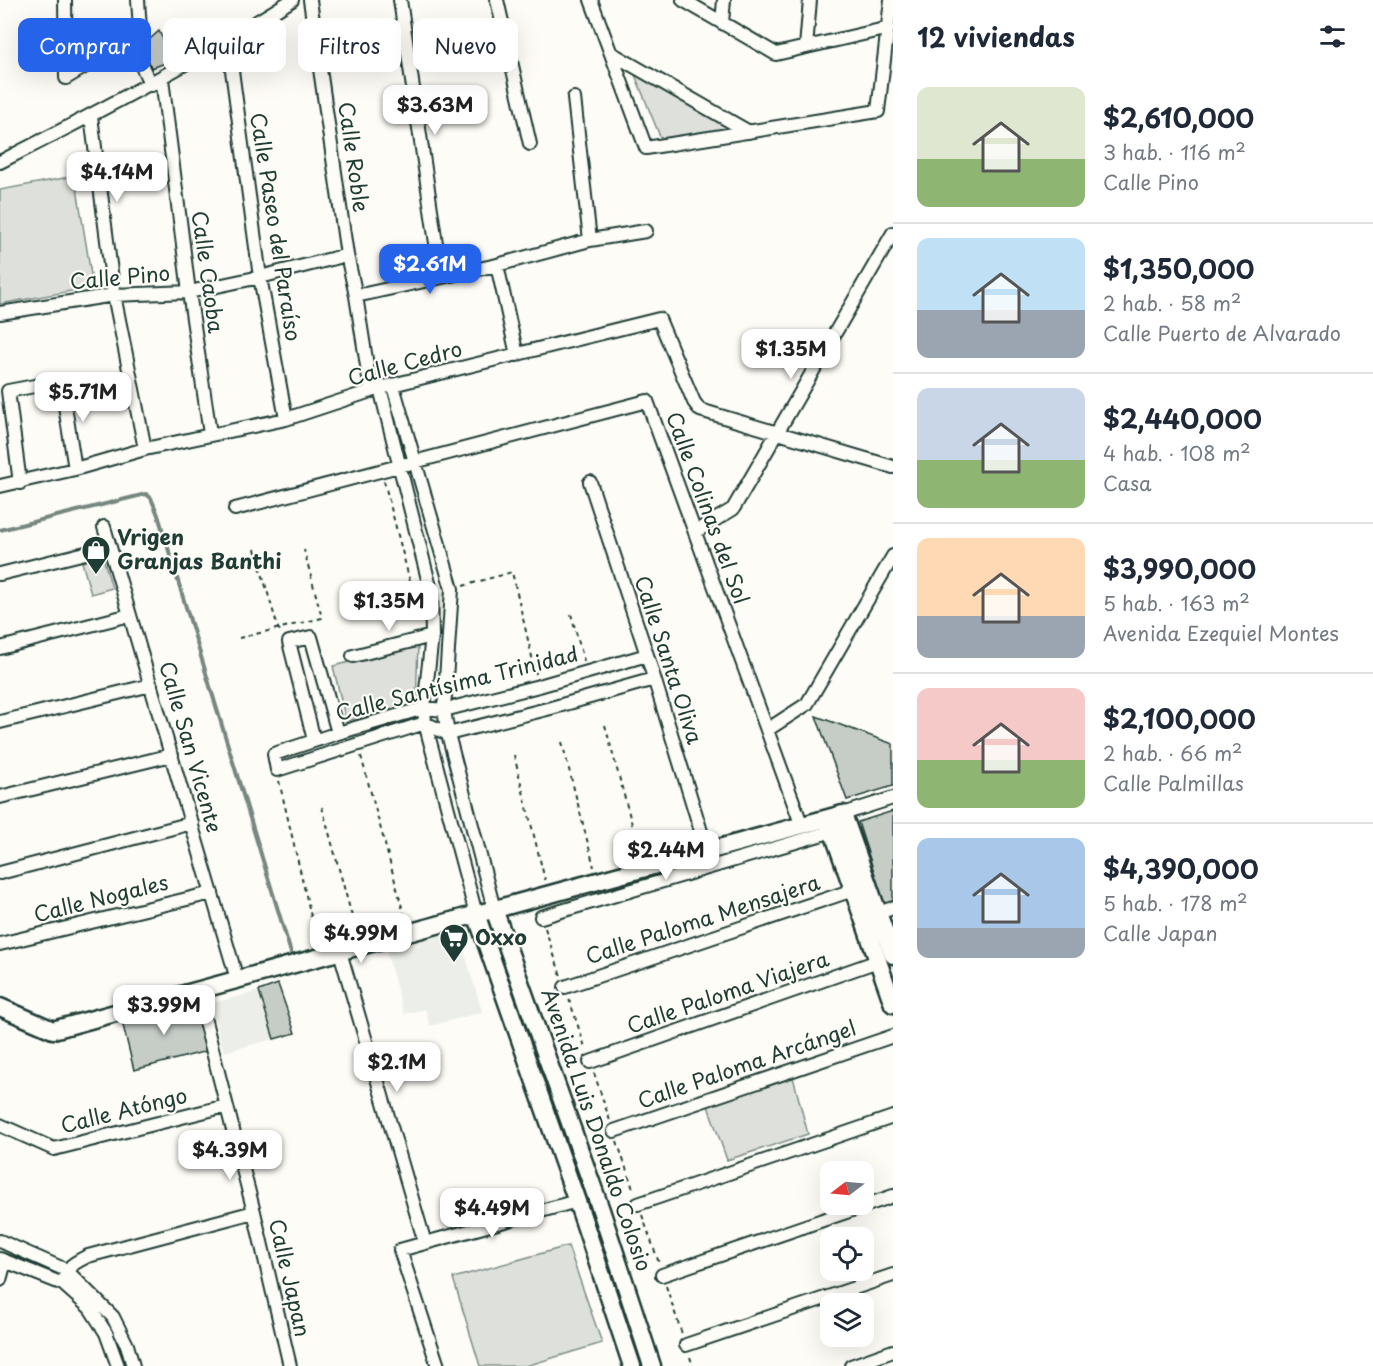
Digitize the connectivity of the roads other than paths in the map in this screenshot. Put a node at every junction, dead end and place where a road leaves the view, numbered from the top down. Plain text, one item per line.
1 (65, 0) edge
2 (138, 0) edge
3 (292, 0) edge
4 (310, 0) edge
5 (400, 0) edge
6 (497, 0) edge
7 (591, 0) edge
8 (683, 0) edge
9 (724, 0) edge
10 (810, 0) edge
11 (891, 0) edge
12 (65, 18) edge
13 (139, 18) edge
14 (264, 18) edge
15 (722, 23) junction
16 (889, 28) junction
17 (806, 47) junction
18 (611, 53) junction
19 (66, 72) edge
20 (76, 72) edge
21 (145, 72) edge
22 (173, 72) edge
23 (232, 72) edge
24 (162, 78) junction
25 (151, 85) junction
26 (574, 98) dead end
27 (91, 116) junction
28 (749, 132) junction
29 (530, 144) dead end
30 (0, 162) edge
31 (646, 231) dead end
32 (893, 233) edge
33 (590, 240) junction
34 (347, 255) junction
35 (498, 265) junction
36 (260, 277) junction
37 (441, 277) junction
38 (189, 291) junction
39 (114, 295) junction
40 (356, 296) junction
41 (0, 313) edge
42 (518, 355) junction
43 (393, 386) junction
44 (376, 390) junction
45 (286, 418) junction
46 (778, 433) junction
47 (210, 434) junction
48 (145, 449) junction
49 (415, 461) junction
50 (399, 466) junction
51 (893, 466) edge
52 (75, 469) junction
53 (590, 482) dead end
54 (20, 483) junction
55 (0, 486) edge
56 (235, 509) dead end
57 (104, 527) dead end
58 (695, 532) junction
59 (110, 547) junction
60 (893, 556) edge
61 (0, 574) edge
62 (130, 615) junction
63 (432, 636) junction
64 (0, 648) edge
65 (647, 655) junction
66 (353, 656) dead end
67 (654, 679) junction
68 (151, 685) junction
69 (424, 708) junction
70 (444, 710) junction
71 (0, 722) edge
72 (425, 723) junction
73 (767, 730) junction
74 (338, 733) junction
75 (448, 734) junction
76 (314, 740) junction
77 (172, 755) junction
78 (0, 797) edge
79 (893, 798) edge
80 (835, 821) junction
81 (192, 824) junction
82 (802, 826) junction
83 (707, 851) junction
84 (0, 873) edge
85 (853, 890) junction
86 (212, 893) junction
87 (494, 909) junction
88 (886, 910) edge
89 (476, 914) junction
90 (541, 916) dead end
91 (0, 944) edge
92 (340, 952) junction
93 (886, 958) edge
94 (237, 979) junction
95 (565, 987) dead end
96 (198, 990) junction
97 (893, 1004) edge
98 (0, 1007) edge
99 (893, 1036) edge
100 (590, 1062) dead end
101 (226, 1106) junction
102 (893, 1117) edge
103 (0, 1125) edge
104 (614, 1131) dead end
105 (893, 1196) edge
106 (638, 1204) dead end
107 (579, 1208) junction
108 (601, 1210) junction
109 (254, 1212) junction
110 (0, 1241) edge
111 (424, 1243) junction
112 (3, 1260) edge
113 (66, 1270) junction
114 (662, 1275) dead end
115 (893, 1275) edge
116 (0, 1280) edge
117 (63, 1284) junction
118 (686, 1345) dead end
119 (893, 1351) edge
120 (118, 1366) edge
121 (133, 1366) edge
122 (290, 1366) edge
123 (438, 1366) edge
124 (632, 1366) edge
125 (652, 1366) edge
126 (851, 1366) edge

1 - 12 street
2 - 13 street
3 - 14 street
4 - 34 street, Calle Roble
5 - 37 street
6 - 29 street
7 - 18 street
8 - 15 street
9 - 15 street
10 - 17 street
11 - 16 street
15 - 17 street
16 - 17 street
16 - 28 street
18 - 28 street
18 - 28 street
19 - 20 street
21 - 25 street
22 - 24 street
23 - 36 street, Calle Paseo del Paraíso
24 - 25 street
24 - 38 street, Calle Caoba
25 - 27 street
26 - 33 street
27 - 30 street
27 - 39 street
31 - 33 street
32 - 46 street
33 - 35 street
34 - 36 street, Calle Pino
34 - 40 street, Calle Roble
35 - 37 street
35 - 42 street
36 - 38 street, Calle Pino
36 - 45 street, Calle Paseo del Paraíso
37 - 40 street
38 - 39 street, Calle Pino
38 - 47 street, Calle Caoba
39 - 41 street, Calle Pino
39 - 48 street
40 - 44 street, Calle Roble
42 - 43 street, Calle Cedro
42 - 46 street, Calle Cedro
43 - 44 street, Calle Cedro
43 - 49 street
44 - 45 street, Calle Cedro
44 - 50 street, Calle Roble
45 - 47 street, Calle Cedro
46 - 51 street
46 - 58 street
47 - 48 street, Calle Cedro
48 - 52 street, Calle Cedro
49 - 50 street, Calle Colinas del Sol
49 - 58 street, Calle Colinas del Sol
49 - 70 street
50 - 56 street, Calle Colinas del Sol
50 - 63 street, Calle Roble
52 - 54 street, Calle Cedro
52 - 54 street
53 - 65 street, Calle Santa Oliva
54 - 55 street, Calle Cedro
57 - 59 street, Calle San Vicente
58 - 73 street, Calle Colinas del Sol
59 - 61 street
59 - 62 street, Calle San Vicente
60 - 73 street
62 - 64 street
62 - 68 street, Calle San Vicente
63 - 66 street
63 - 69 street, Calle Roble
65 - 67 street, Calle Santa Oliva
65 - 70 street, Calle Santísima Trinidad
67 - 75 street
67 - 83 street, Calle Santa Oliva
68 - 71 street
68 - 77 street, Calle San Vicente
69 - 70 street, Calle Santísima Trinidad
69 - 72 street, Calle Roble
69 - 74 street, Calle Santísima Trinidad
70 - 75 street
72 - 75 street, Calle Santísima Trinidad
72 - 76 street, Calle Santísima Trinidad
72 - 89 street, Calle Roble
73 - 82 street, Calle Colinas del Sol
74 - 76 street, Calle Santísima Trinidad
74 - 76 street
75 - 87 street
77 - 78 street
77 - 81 street, Calle San Vicente
79 - 80 street
80 - 82 street
80 - 85 street
80 - 88 street
80 - 90 street
81 - 84 street
81 - 86 street, Calle San Vicente
82 - 83 street
83 - 87 street
85 - 93 street
85 - 95 street, Calle Paloma Mensajera
86 - 91 street, Calle Nogales
86 - 94 street, Calle San Vicente
87 - 89 street
87 - 108 street, Avenida Luis Donaldo Colosio
88 - 93 street
89 - 92 street
89 - 107 street, Avenida Luis Donaldo Colosio
92 - 94 street
92 - 111 street
93 - 97 street
93 - 100 street, Calle Paloma Viajera
94 - 96 street
96 - 98 street
96 - 101 street, Calle Japan
99 - 104 street, Calle Paloma Arcángel
101 - 103 street, Calle Atóngo
101 - 109 street, Calle Japan
102 - 106 street
105 - 114 street
107 - 108 street
107 - 111 street
107 - 124 street, Avenida Luis Donaldo Colosio
108 - 125 street, Avenida Luis Donaldo Colosio
109 - 113 street
109 - 122 street, Calle Japan
110 - 113 street
111 - 123 street
112 - 116 street
112 - 117 street
113 - 117 street
113 - 121 street
115 - 118 street
117 - 120 street
119 - 126 street

